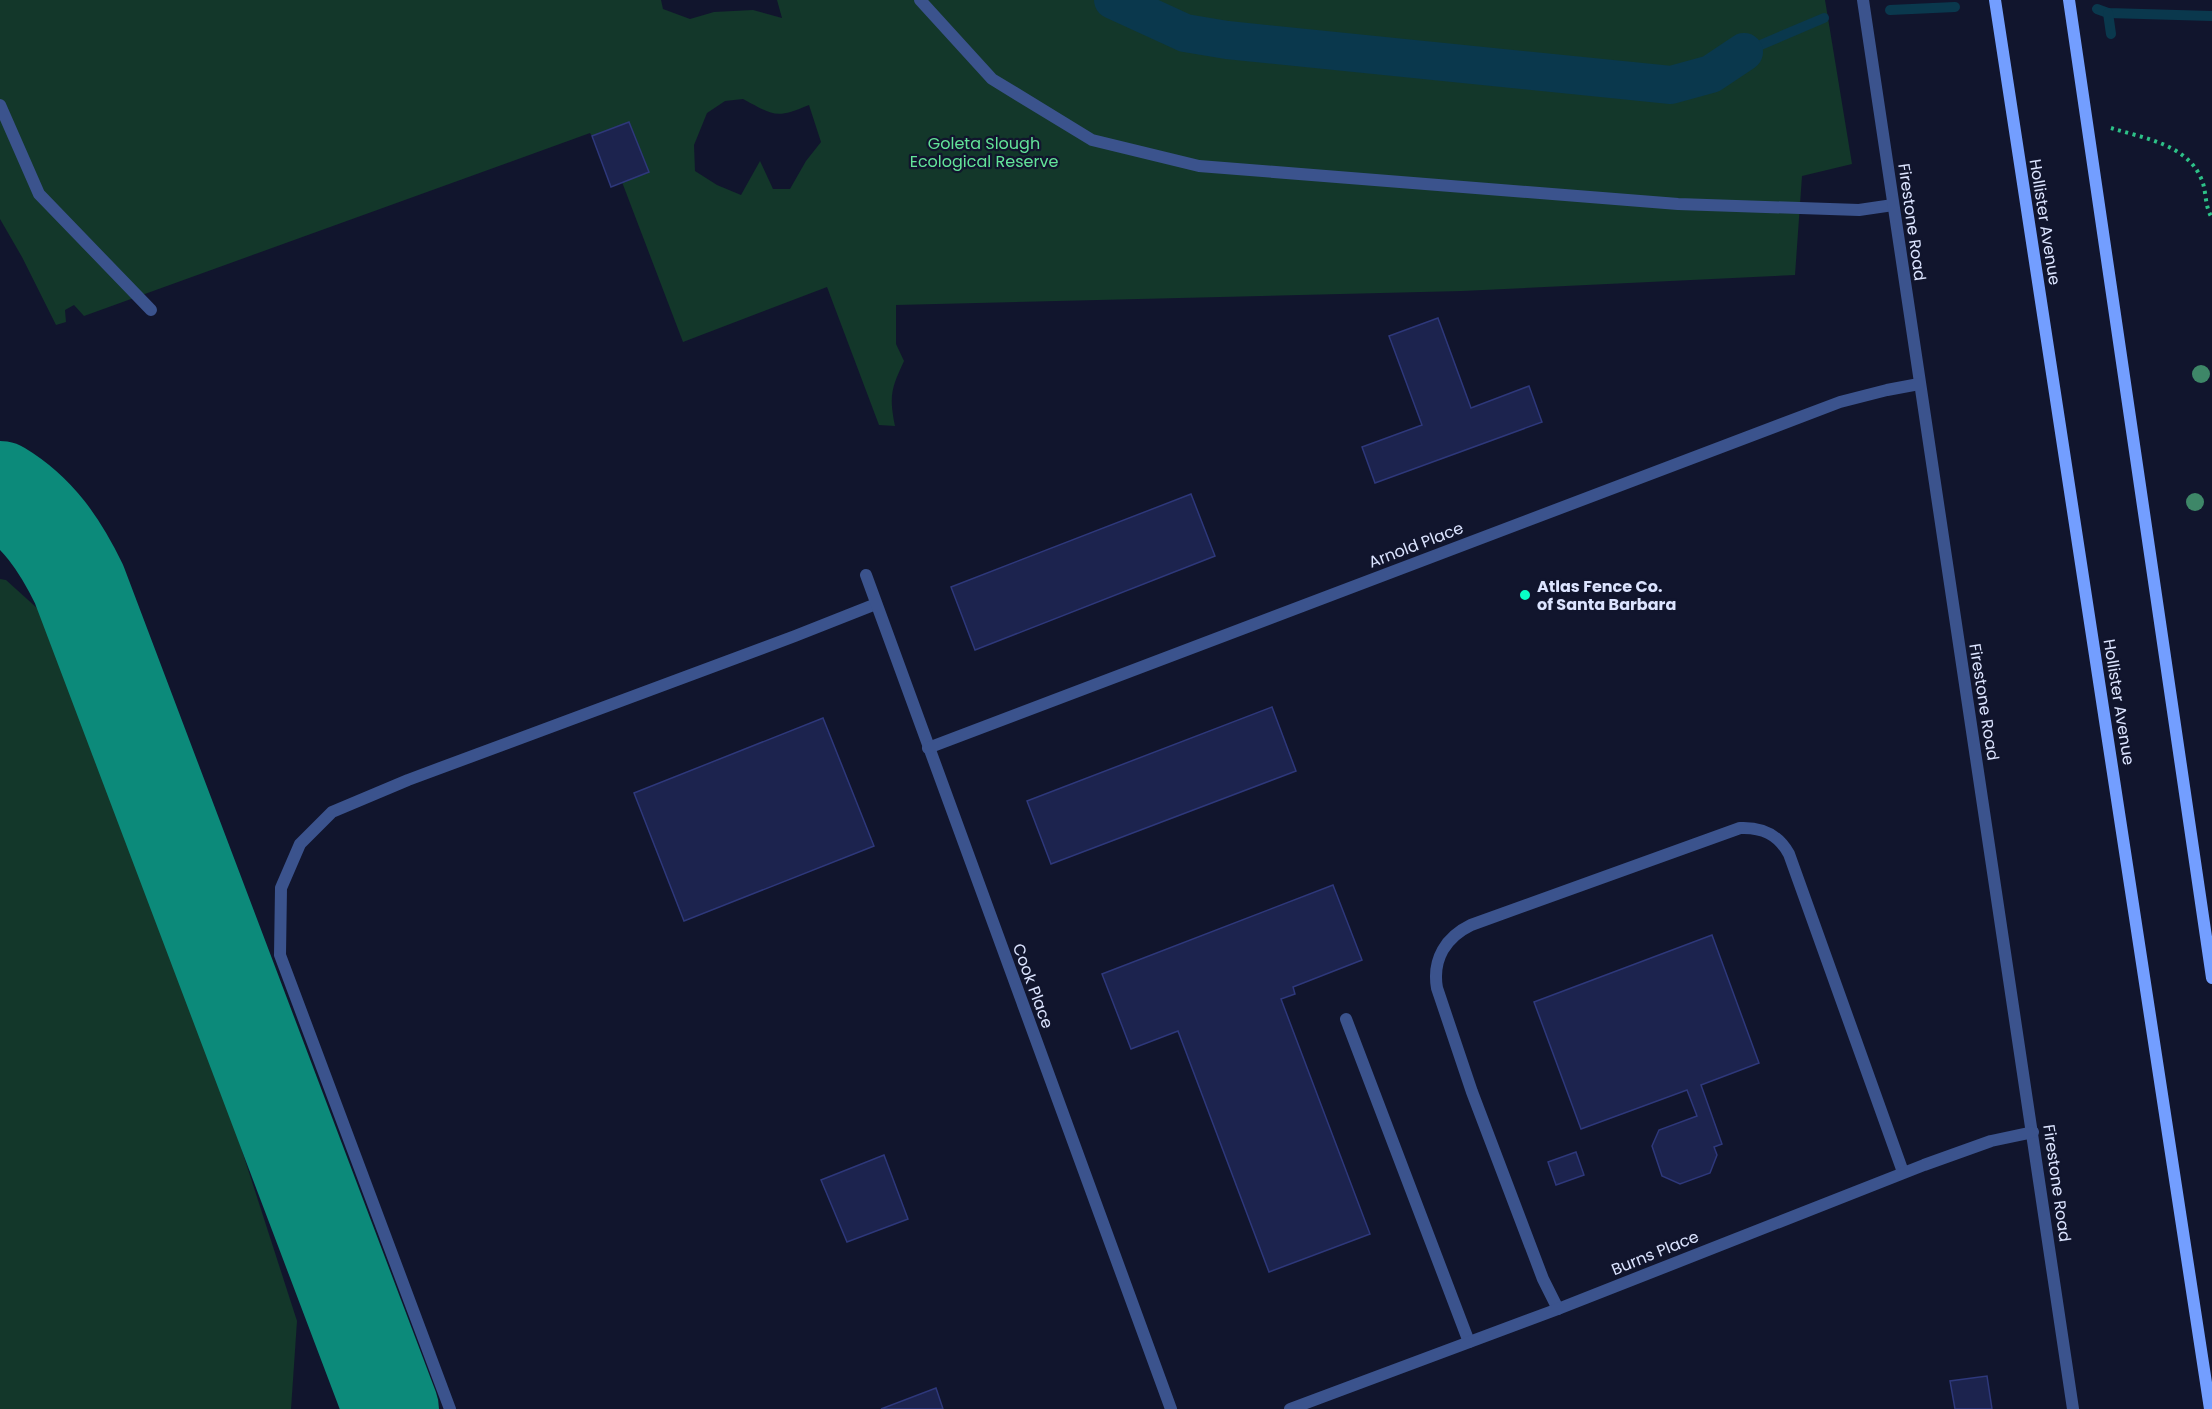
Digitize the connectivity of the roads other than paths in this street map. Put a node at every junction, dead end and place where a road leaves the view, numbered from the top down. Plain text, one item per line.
1 (920, 0) edge
2 (1863, 0) edge
3 (1995, 0) edge
4 (2069, 0) edge
5 (0, 105) edge
6 (1893, 205) junction
7 (151, 310) dead end
8 (1919, 384) junction
9 (866, 575) dead end
10 (876, 604) junction
11 (928, 748) junction
12 (2212, 978) edge
13 (1346, 1019) dead end
14 (2033, 1132) junction
15 (1903, 1172) junction
16 (1558, 1309) junction
17 (1469, 1342) junction
18 (2210, 1406) edge
19 (450, 1409) edge
20 (1171, 1409) edge
21 (1290, 1409) edge
22 (2073, 1409) edge

1 - 6 street
2 - 6 street, Firestone Road
3 - 18 main road, Hollister Avenue
4 - 12 main road
5 - 7 street
6 - 8 street, Firestone Road
8 - 11 street, Arnold Place
8 - 14 street, Firestone Road
9 - 10 street, Cook Place
10 - 11 street, Cook Place
10 - 19 street
11 - 20 street, Cook Place
13 - 17 street
14 - 15 street, Burns Place
14 - 22 street, Firestone Road
15 - 16 street, Burns Place
15 - 16 street
16 - 17 street, Burns Place
17 - 21 street, Burns Place

